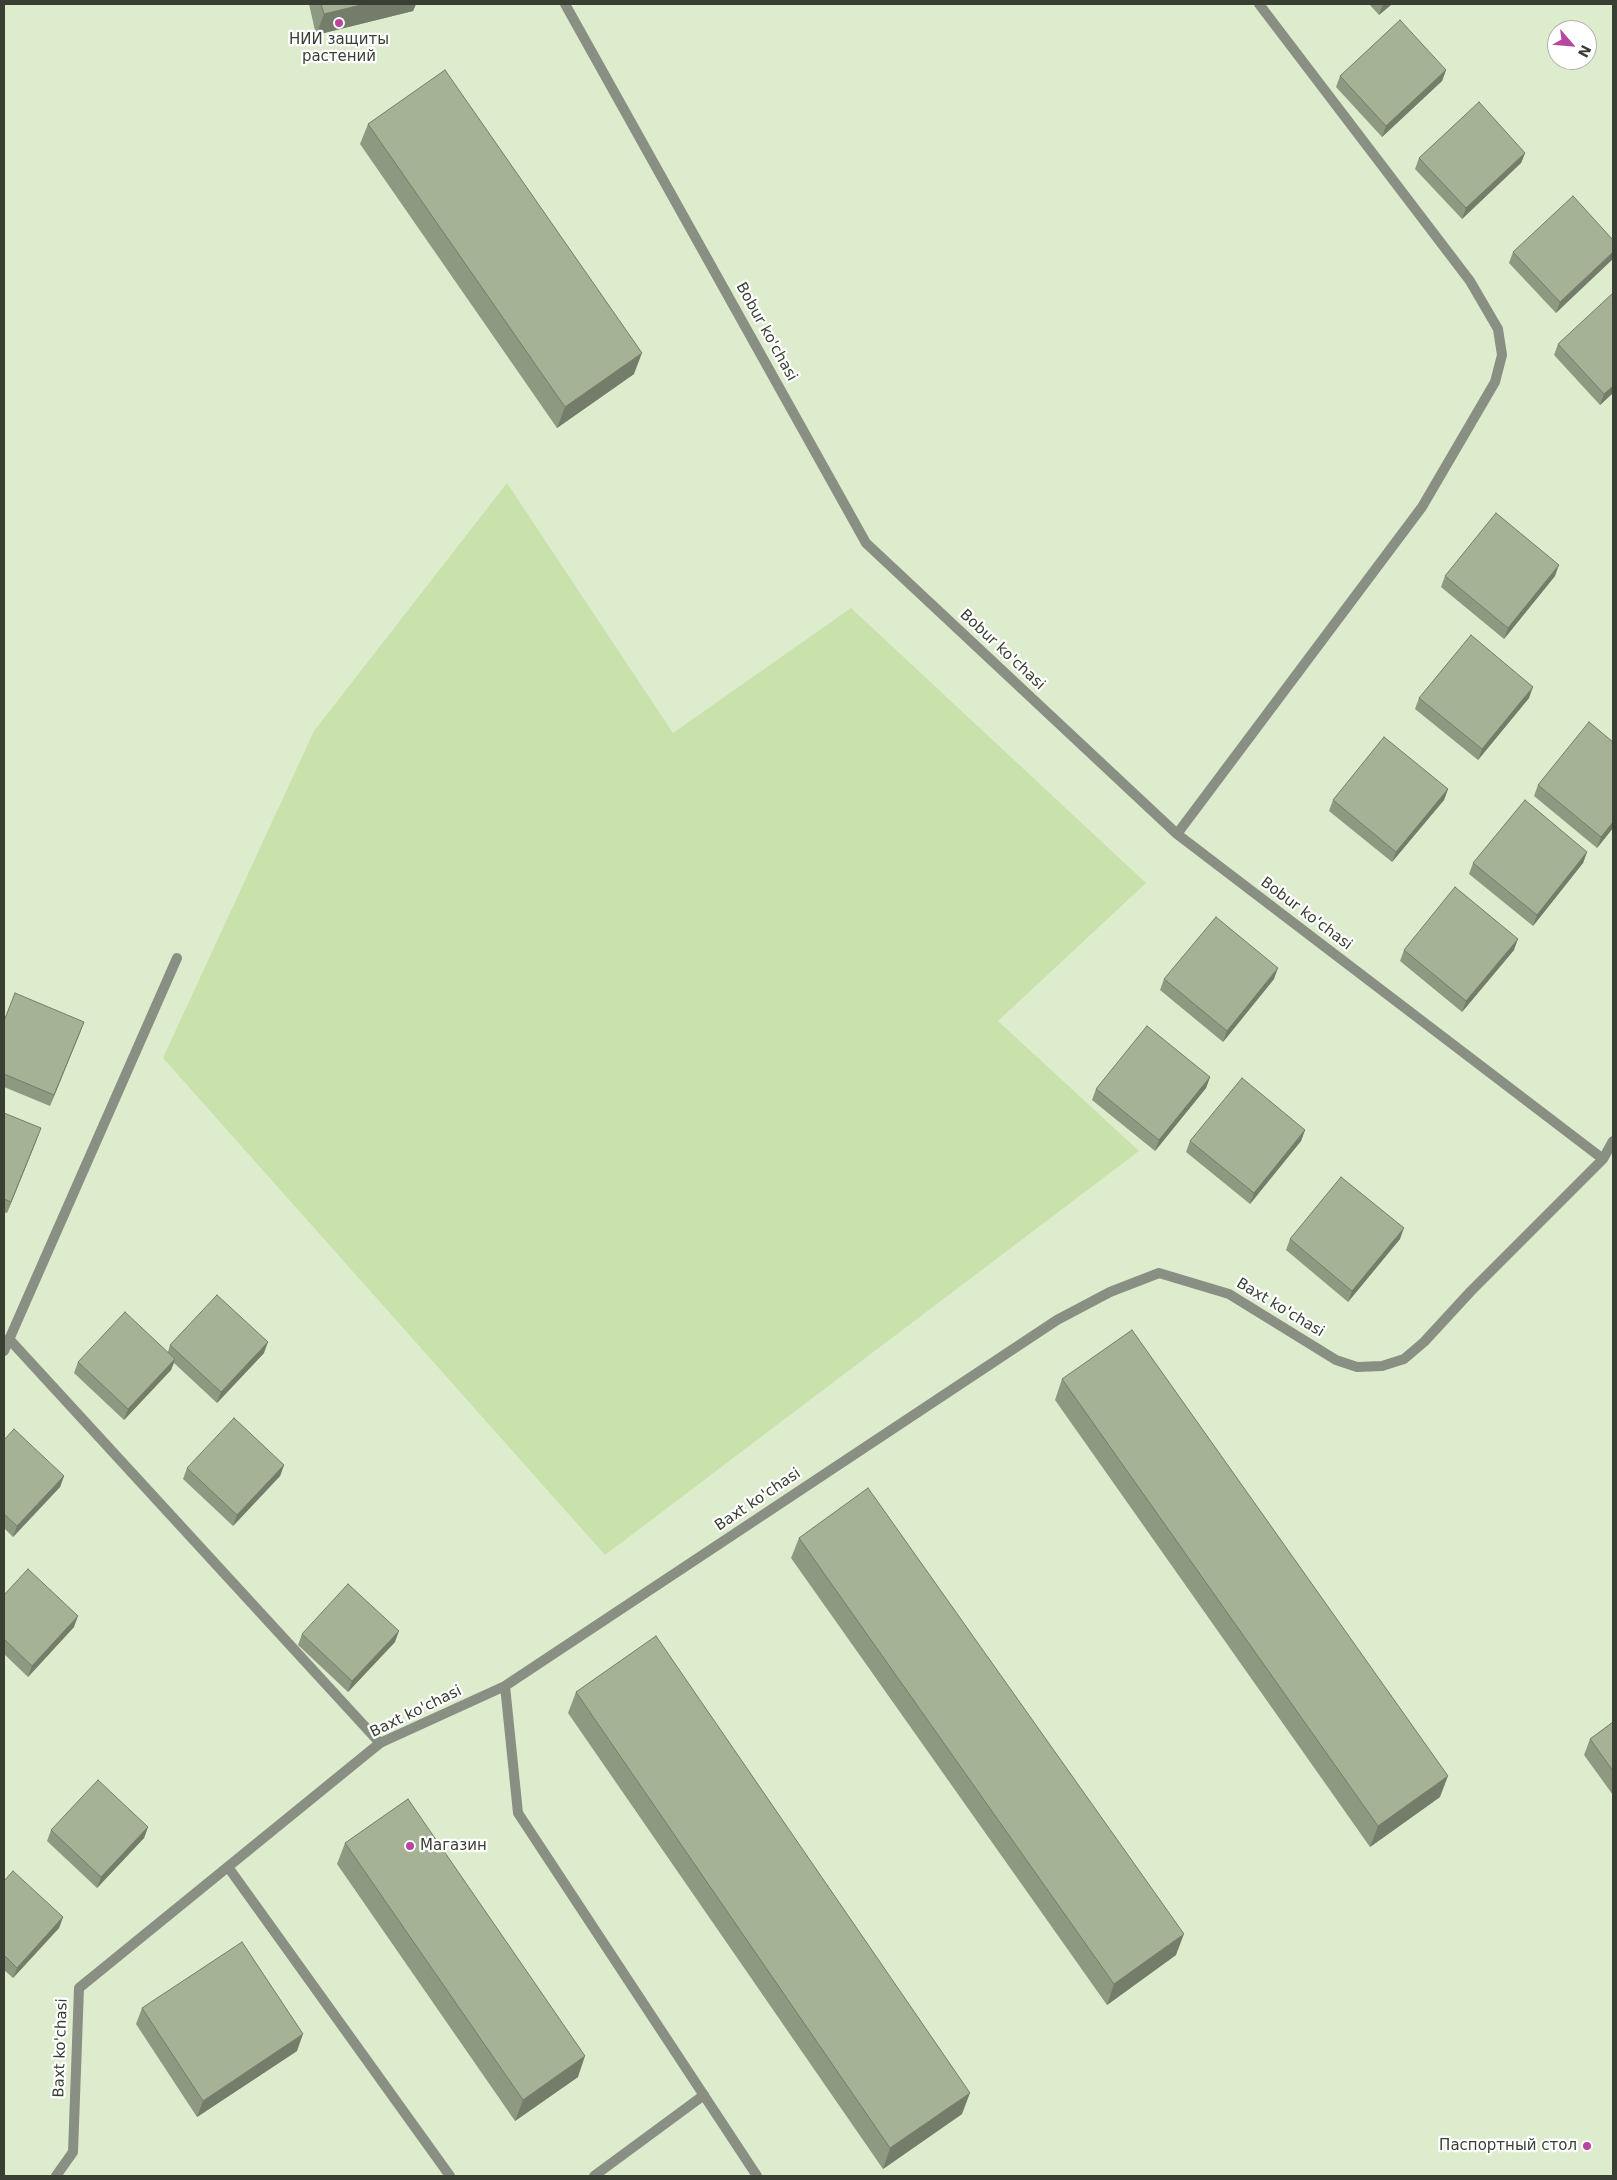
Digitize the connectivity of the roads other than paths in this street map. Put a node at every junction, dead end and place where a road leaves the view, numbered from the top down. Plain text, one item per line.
1 (565, 4) edge
2 (1259, 4) edge
3 (1177, 834) junction
4 (177, 958) dead end
5 (1613, 1141) edge
6 (1603, 1159) junction
7 (9, 1339) junction
8 (4, 1351) edge
9 (505, 1686) junction
10 (380, 1744) junction
11 (228, 1866) junction
12 (704, 2096) junction
13 (56, 2176) edge
14 (450, 2176) edge
15 (594, 2176) edge
16 (757, 2176) edge

1 - 3 street, Bobur ko'chasi
2 - 3 street
3 - 6 street, Bobur ko'chasi
4 - 7 street
5 - 6 street, Baxt ko'chasi
6 - 9 street, Baxt ko'chasi
7 - 8 street
7 - 10 street
9 - 10 street, Baxt ko'chasi
9 - 12 street
10 - 11 street, Baxt ko'chasi
11 - 13 street, Baxt ko'chasi
11 - 14 street
12 - 15 street
12 - 16 street

